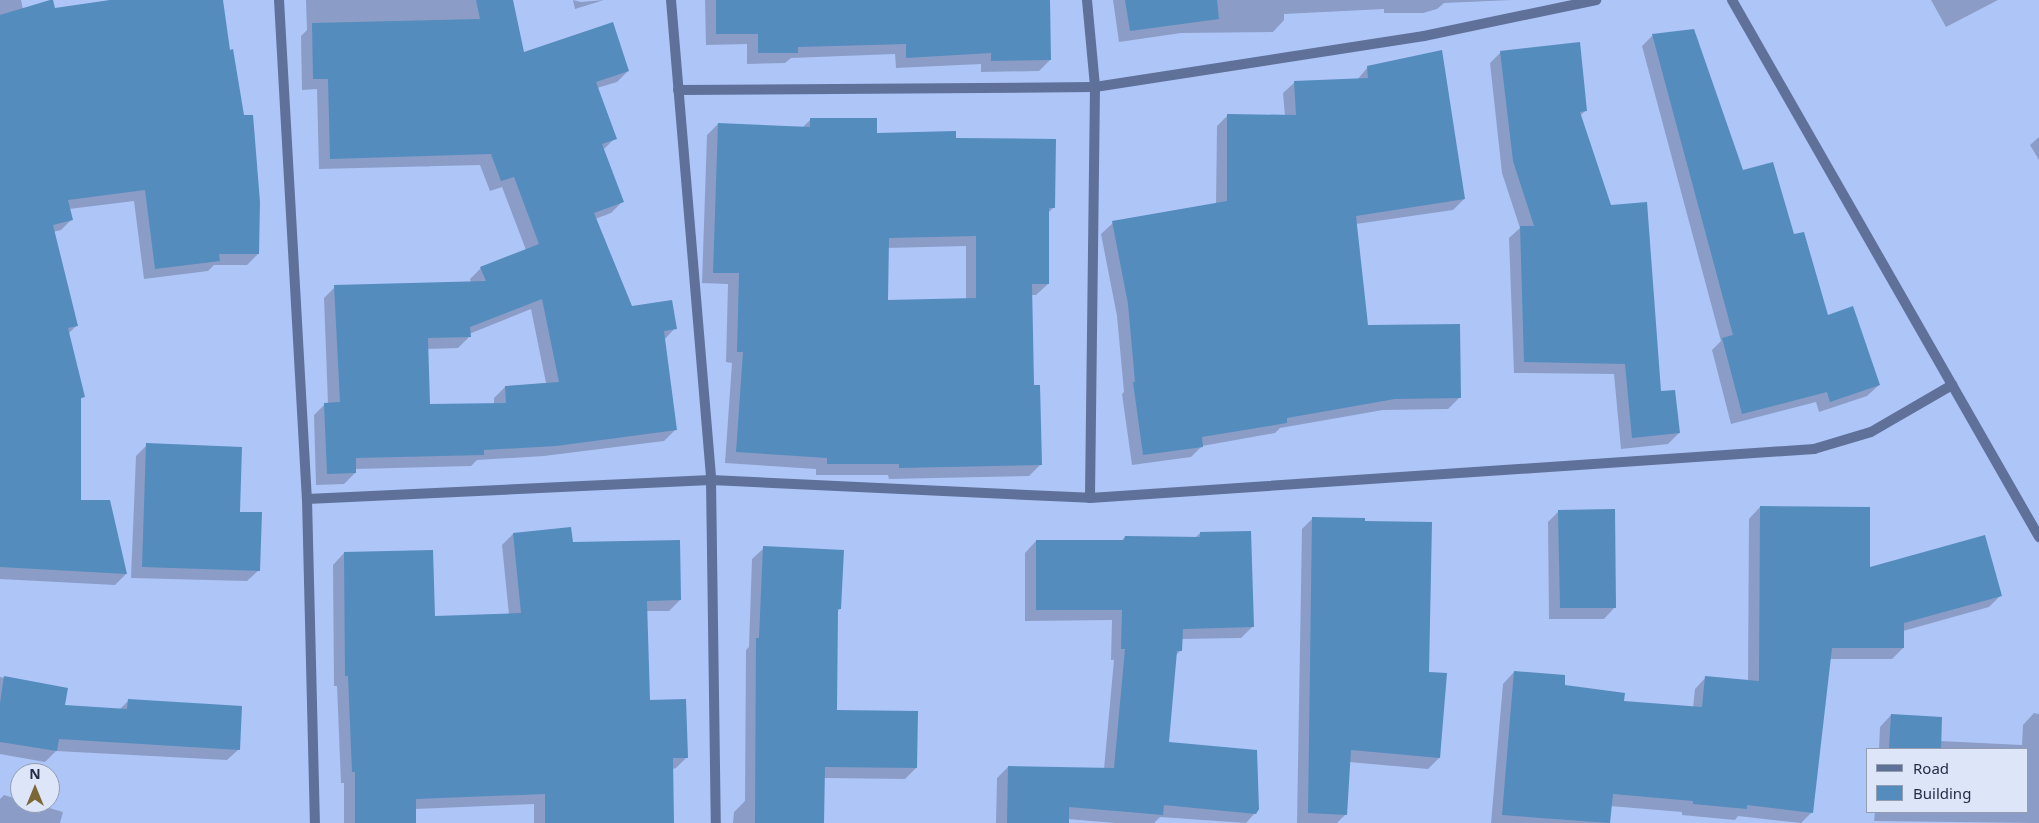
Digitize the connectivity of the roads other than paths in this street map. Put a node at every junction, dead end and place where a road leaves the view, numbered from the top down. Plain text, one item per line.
1 (279, 0) edge
2 (671, 0) edge
3 (1087, 0) edge
4 (1596, 0) edge
5 (1732, 0) edge
6 (1095, 87) junction
7 (678, 90) junction
8 (1952, 385) junction
9 (712, 480) junction
10 (1090, 498) junction
11 (307, 499) junction
12 (2039, 537) edge
13 (315, 823) edge
14 (716, 823) edge

1 - 11 street
2 - 7 street
3 - 6 street
4 - 6 street
5 - 8 street
6 - 7 street
6 - 10 street
7 - 9 street
8 - 10 street
8 - 12 street
9 - 10 street
9 - 11 street
9 - 14 street
11 - 13 street

